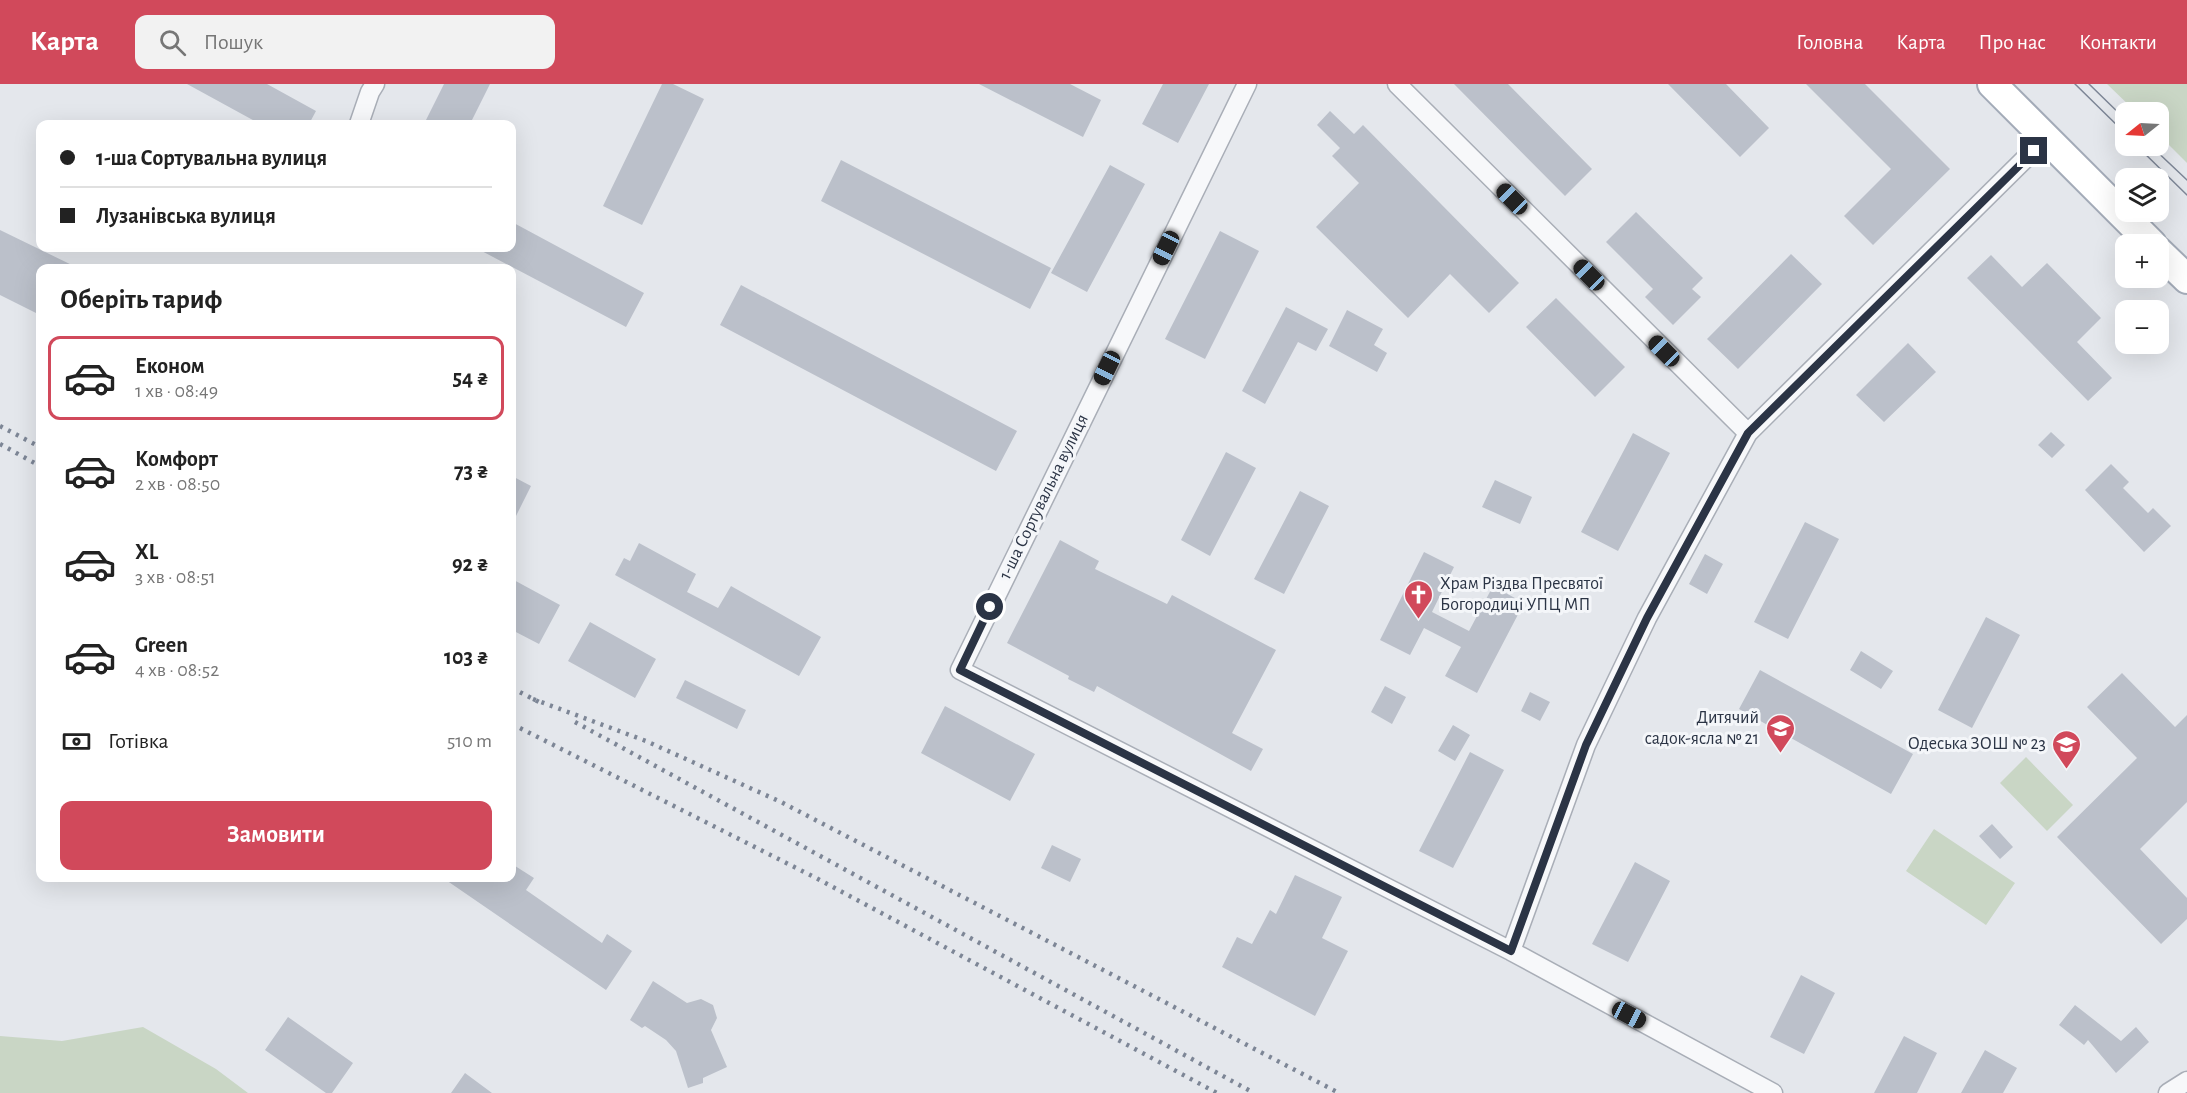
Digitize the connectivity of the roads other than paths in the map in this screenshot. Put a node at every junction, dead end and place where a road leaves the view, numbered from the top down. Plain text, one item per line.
1 (375, 84) edge
2 (1248, 84) edge
3 (1396, 84) edge
4 (1992, 84) edge
5 (360, 120) edge
6 (2046, 138) junction
7 (2142, 234) edge
8 (2169, 262) edge
9 (2187, 279) edge
10 (1748, 433) junction
11 (1511, 951) junction
12 (2187, 1081) edge
13 (1773, 1093) edge
14 (2168, 1093) edge

1 - 5 street
2 - 11 street, 1-ша Сортувальна вулиця
3 - 10 street
4 - 6 main road
6 - 7 main road
6 - 10 street
8 - 9 main road
10 - 11 street
11 - 13 street, 1-ша Сортувальна вулиця
12 - 14 street

